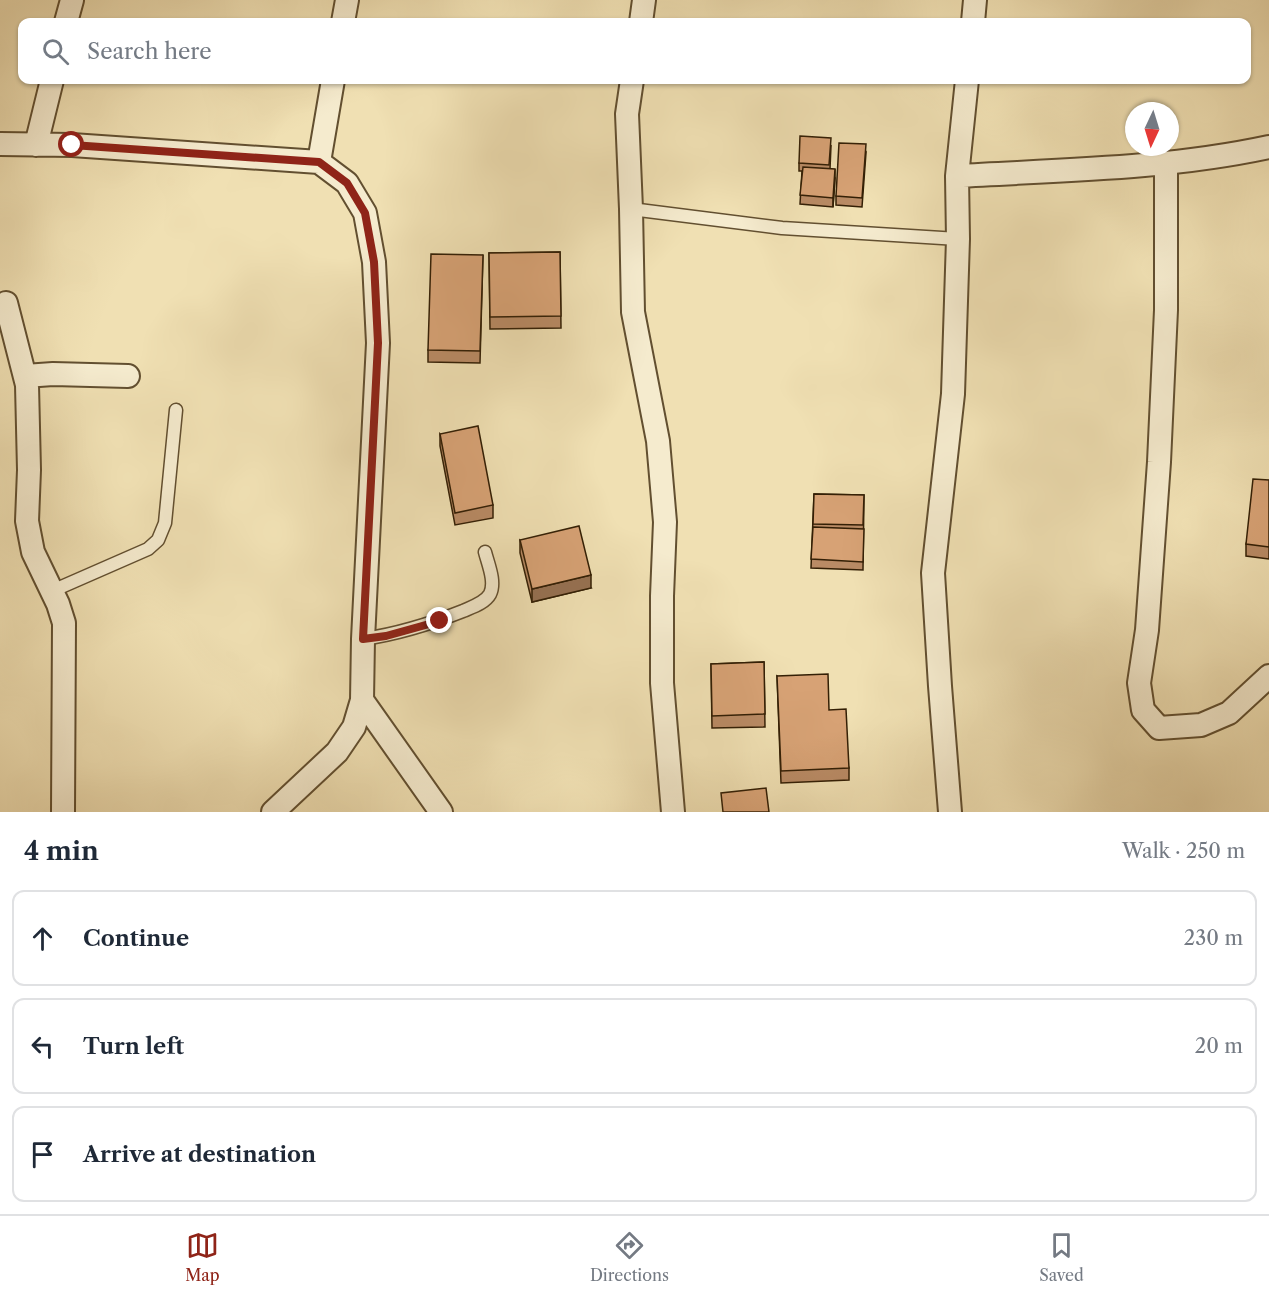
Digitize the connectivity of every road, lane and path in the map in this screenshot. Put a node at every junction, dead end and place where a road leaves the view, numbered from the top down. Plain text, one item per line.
1 (72, 0) edge
2 (347, 0) edge
3 (644, 0) edge
4 (975, 0) edge
5 (67, 18) edge
6 (344, 18) edge
7 (642, 18) edge
8 (973, 18) edge
9 (51, 84) edge
10 (332, 84) edge
11 (631, 84) edge
12 (967, 84) edge
13 (0, 144) edge
14 (36, 145) junction
15 (1269, 147) edge
16 (319, 162) junction
17 (1166, 164) junction
18 (957, 176) junction
19 (631, 209) junction
20 (958, 239) junction
21 (6, 303) dead end
22 (25, 376) junction
23 (128, 376) dead end
24 (176, 410) dead end
25 (485, 552) dead end
26 (52, 591) junction
27 (363, 639) junction
28 (1269, 676) edge
29 (362, 700) junction
30 (63, 812) edge
31 (273, 812) edge
32 (441, 812) edge
33 (673, 812) edge
34 (950, 812) edge

1 - 5 street
2 - 6 street
3 - 7 street
4 - 8 street
9 - 14 street
10 - 16 street
11 - 19 street
12 - 18 street
13 - 14 street
14 - 16 street
15 - 17 street
16 - 27 street
17 - 18 street
17 - 28 street
18 - 20 street
19 - 20 lane
19 - 33 street
20 - 34 street
21 - 22 street
22 - 23 street
22 - 26 street
24 - 26 lane
25 - 27 lane
26 - 30 street
27 - 29 street
29 - 31 street
29 - 32 street

